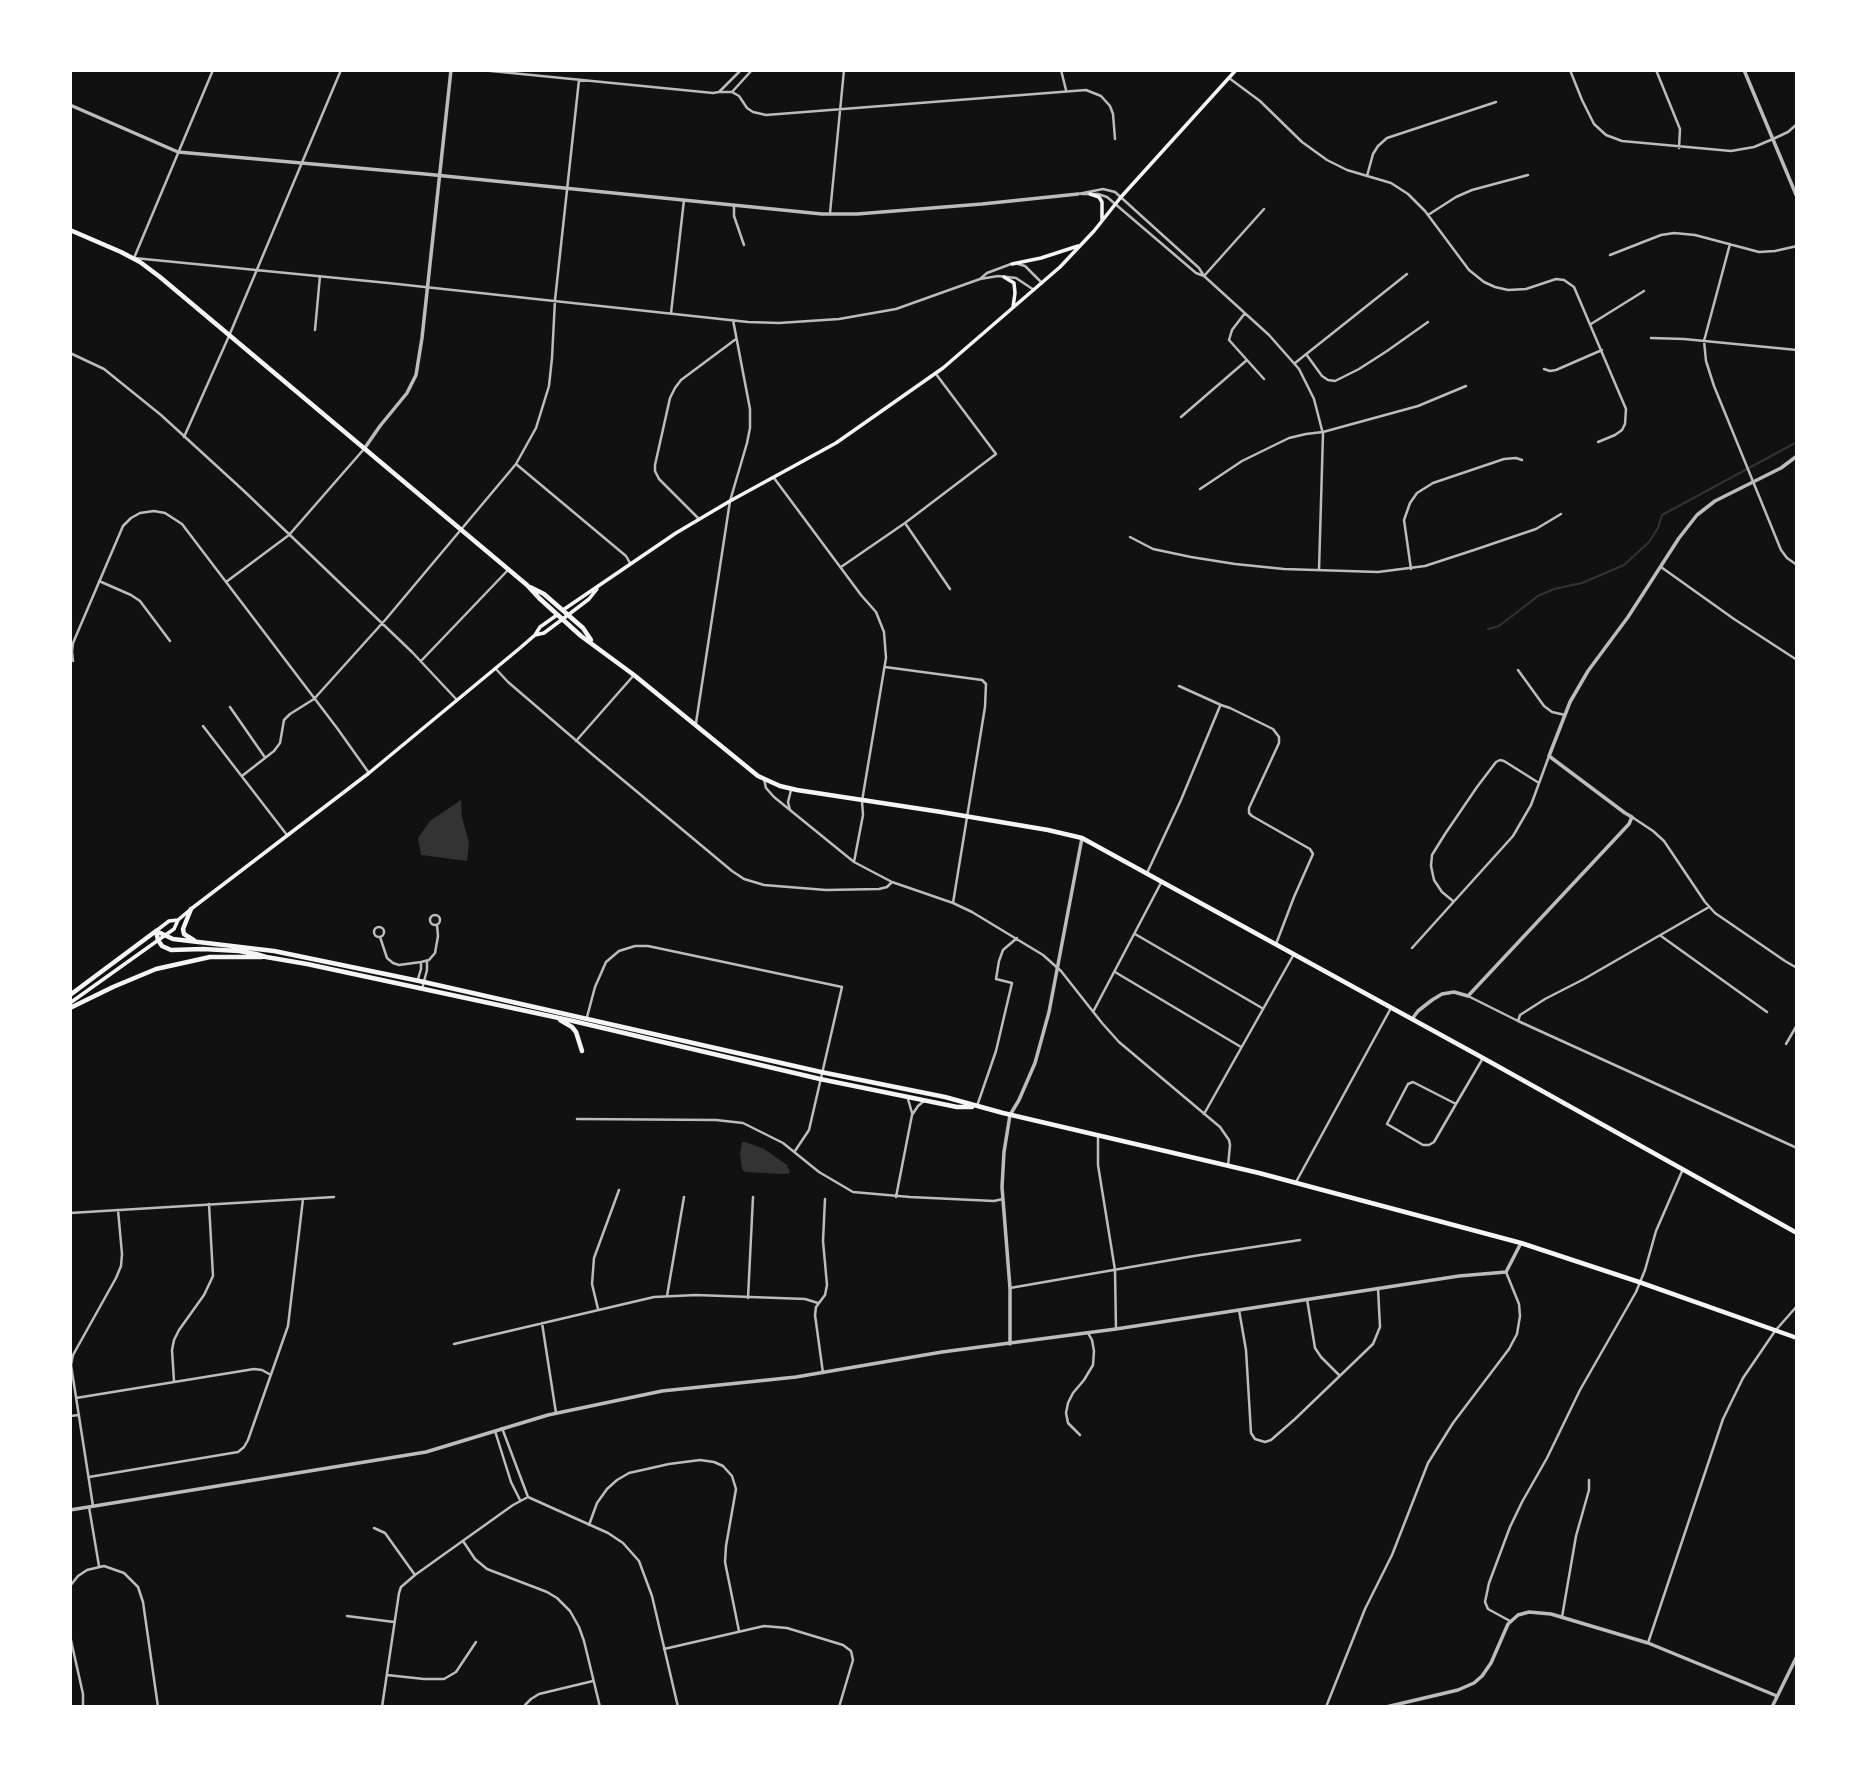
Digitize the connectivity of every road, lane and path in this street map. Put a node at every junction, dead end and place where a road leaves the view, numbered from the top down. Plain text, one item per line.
1 (213, 70) edge
2 (341, 70) edge
3 (451, 70) edge
4 (481, 70) edge
5 (741, 70) edge
6 (752, 70) edge
7 (844, 70) edge
8 (1061, 70) edge
9 (1236, 70) edge
10 (1570, 70) edge
11 (1656, 70) edge
12 (1744, 70) edge
13 (1229, 78) junction
14 (579, 80) junction
15 (1067, 91) junction
16 (719, 92) junction
17 (732, 92) junction
18 (1496, 102) dead end
19 (70, 105) edge
20 (840, 109) junction
21 (1797, 124) edge
22 (1115, 139) dead end
23 (1773, 139) junction
24 (1679, 148) junction
25 (178, 152) junction
26 (302, 164) junction
27 (440, 176) junction
28 (1367, 176) junction
29 (1528, 176) dead end
30 (566, 189) junction
31 (1078, 194) junction
32 (1090, 194) junction
33 (1121, 197) junction
34 (1797, 197) edge
35 (684, 200) junction
36 (1116, 204) junction
37 (734, 205) junction
38 (1264, 209) dead end
39 (830, 214) junction
40 (1428, 215) junction
41 (1101, 222) junction
42 (70, 230) edge
43 (1730, 244) junction
44 (744, 245) dead end
45 (1080, 246) junction
46 (1797, 246) edge
47 (1610, 255) dead end
48 (134, 258) junction
49 (1012, 264) junction
50 (257, 270) junction
51 (1407, 274) dead end
52 (320, 276) junction
53 (1204, 276) junction
54 (1003, 277) junction
55 (980, 279) junction
56 (1042, 283) junction
57 (427, 287) junction
58 (1034, 290) junction
59 (1644, 291) dead end
60 (555, 300) junction
61 (1012, 309) junction
62 (671, 313) junction
63 (1245, 313) junction
64 (733, 320) junction
65 (1428, 321) dead end
66 (1591, 324) junction
67 (315, 330) dead end
68 (229, 336) junction
69 (1651, 338) dead end
70 (736, 339) junction
71 (1704, 341) junction
72 (1602, 350) junction
73 (1797, 350) edge
74 (70, 353) edge
75 (1306, 354) junction
76 (1247, 360) junction
77 (1295, 363) junction
78 (1544, 369) dead end
79 (936, 373) junction
80 (1264, 379) dead end
81 (1466, 386) dead end
82 (1181, 417) dead end
83 (1323, 432) junction
84 (184, 437) junction
85 (1598, 442) dead end
86 (364, 449) junction
87 (1797, 456) edge
88 (1522, 460) dead end
89 (516, 464) junction
90 (774, 478) junction
91 (1753, 482) junction
92 (1200, 489) dead end
93 (730, 501) junction
94 (1561, 514) dead end
95 (699, 519) junction
96 (905, 523) junction
97 (460, 530) junction
98 (289, 535) junction
99 (1130, 537) dead end
100 (630, 563) junction
101 (1797, 565) edge
102 (841, 567) junction
103 (1661, 567) junction
104 (1411, 569) junction
105 (509, 570) junction
106 (1319, 570) junction
107 (99, 581) junction
108 (226, 582) junction
109 (527, 585) junction
110 (599, 587) junction
111 (950, 589) dead end
112 (562, 610) junction
113 (557, 614) junction
114 (568, 615) junction
115 (563, 620) junction
116 (382, 624) junction
117 (535, 635) junction
118 (170, 641) dead end
119 (594, 644) junction
120 (1797, 660) edge
121 (73, 661) dead end
122 (421, 661) junction
123 (885, 667) junction
124 (495, 668) junction
125 (1518, 670) dead end
126 (634, 675) junction
127 (1180, 686) dead end
128 (314, 699) junction
129 (457, 700) junction
130 (1221, 705) junction
131 (229, 707) dead end
132 (1565, 715) junction
133 (203, 726) dead end
134 (696, 726) junction
135 (576, 741) junction
136 (1549, 756) junction
137 (265, 757) junction
138 (369, 774) junction
139 (242, 776) junction
140 (764, 779) junction
141 (1539, 783) junction
142 (792, 789) junction
143 (862, 801) junction
144 (790, 810) junction
145 (968, 817) junction
146 (1632, 817) junction
147 (287, 835) junction
148 (1082, 838) junction
149 (854, 862) junction
150 (1147, 873) junction
151 (1161, 881) junction
152 (892, 882) junction
153 (1454, 902) junction
154 (953, 903) junction
155 (1709, 907) junction
156 (191, 909) junction
157 (178, 920) junction
158 (437, 925) dead end
159 (156, 930) junction
160 (1135, 934) junction
161 (164, 936) junction
162 (1661, 936) junction
163 (380, 937) dead end
164 (1017, 939) junction
165 (158, 940) junction
166 (196, 942) junction
167 (1276, 944) junction
168 (1412, 948) dead end
169 (1294, 954) junction
170 (266, 957) junction
171 (426, 961) junction
172 (421, 962) junction
173 (1797, 968) edge
174 (1058, 969) junction
175 (1115, 972) junction
176 (421, 981) junction
177 (419, 988) junction
178 (70, 995) edge
179 (1468, 996) junction
180 (70, 1006) edge
181 (1391, 1008) junction
182 (1263, 1009) junction
183 (1093, 1012) junction
184 (1767, 1012) dead end
185 (556, 1018) junction
186 (1412, 1019) junction
187 (586, 1021) junction
188 (1517, 1021) junction
189 (1797, 1025) edge
190 (1786, 1044) dead end
191 (1242, 1047) junction
192 (582, 1051) dead end
193 (1483, 1058) junction
194 (820, 1075) junction
195 (907, 1096) junction
196 (925, 1099) junction
197 (1457, 1104) junction
198 (976, 1107) junction
199 (1204, 1114) junction
200 (912, 1115) junction
201 (1010, 1115) junction
202 (577, 1119) dead end
203 (1098, 1136) junction
204 (1797, 1149) edge
205 (795, 1151) junction
206 (1228, 1166) junction
207 (1683, 1169) junction
208 (1296, 1182) junction
209 (619, 1190) dead end
210 (334, 1197) dead end
211 (684, 1197) dead end
212 (753, 1197) dead end
213 (896, 1197) junction
214 (303, 1199) junction
215 (825, 1199) dead end
216 (1003, 1199) junction
217 (209, 1205) junction
218 (118, 1210) junction
219 (70, 1213) edge
220 (1797, 1233) edge
221 (1300, 1240) dead end
222 (1521, 1243) junction
223 (1115, 1270) junction
224 (1506, 1272) junction
225 (1639, 1282) junction
226 (1378, 1288) junction
227 (1010, 1289) junction
228 (667, 1296) junction
229 (748, 1298) junction
230 (1307, 1299) junction
231 (818, 1303) junction
232 (1797, 1306) edge
233 (598, 1309) junction
234 (1239, 1310) junction
235 (542, 1323) junction
236 (1116, 1329) junction
237 (1775, 1331) junction
238 (1088, 1333) junction
239 (1797, 1338) edge
240 (454, 1344) dead end
241 (1010, 1344) junction
242 (823, 1373) junction
243 (271, 1375) junction
244 (1340, 1377) junction
245 (174, 1381) junction
246 (76, 1398) junction
247 (556, 1413) junction
248 (79, 1415) junction
249 (70, 1416) edge
250 (502, 1428) junction
251 (495, 1430) junction
252 (1080, 1435) dead end
253 (89, 1477) junction
254 (1589, 1480) dead end
255 (528, 1497) junction
256 (520, 1500) junction
257 (91, 1506) junction
258 (70, 1510) edge
259 (589, 1525) junction
260 (374, 1528) dead end
261 (463, 1541) junction
262 (99, 1566) junction
263 (415, 1575) junction
264 (70, 1586) edge
265 (347, 1616) dead end
266 (1562, 1617) junction
267 (394, 1622) junction
268 (1510, 1622) junction
269 (739, 1631) junction
270 (70, 1636) edge
271 (476, 1643) dead end
272 (1648, 1643) junction
273 (664, 1649) junction
274 (1797, 1657) edge
275 (1795, 1664) edge
276 (387, 1675) junction
277 (593, 1681) junction
278 (1777, 1696) junction
279 (525, 1705) edge
280 (83, 1707) edge
281 (158, 1707) edge
282 (382, 1707) edge
283 (600, 1707) edge
284 (678, 1707) edge
285 (839, 1707) edge
286 (1326, 1707) edge
287 (1386, 1707) edge
288 (1772, 1707) edge

1 - 25 street
2 - 26 street
3 - 27 street
4 - 14 street
5 - 16 street
6 - 17 street
7 - 20 street
8 - 15 street
9 - 13 main road
10 - 24 street
11 - 24 street
12 - 23 street
13 - 28 street
13 - 33 main road
14 - 16 street
14 - 30 street
15 - 20 street
15 - 22 street
16 - 17 street
17 - 20 street
18 - 28 street
19 - 25 street
20 - 39 street
21 - 23 street
23 - 24 street
23 - 34 street
25 - 26 street
25 - 48 street
26 - 27 street
26 - 50 street
27 - 30 street
27 - 57 street
28 - 40 street
29 - 40 street
30 - 35 street
30 - 60 street
31 - 32 street
31 - 33 street
31 - 39 street
32 - 36 street
32 - 41 main road
33 - 36 main road
33 - 53 street
35 - 37 street
35 - 62 street
36 - 41 main road
36 - 53 street
37 - 39 street
37 - 44 street
38 - 53 street
40 - 66 street
41 - 45 main road
42 - 48 main road
43 - 46 street
43 - 47 street
43 - 71 street
45 - 49 main road
45 - 56 main road
48 - 50 street
48 - 68 main road
49 - 55 street
49 - 56 street
50 - 52 street
50 - 68 street
51 - 75 street
52 - 57 street
52 - 67 street
53 - 63 street
54 - 55 street
54 - 58 street
54 - 61 main road
55 - 64 street
56 - 58 main road
57 - 60 street
57 - 86 street
58 - 61 main road
59 - 66 street
60 - 62 street
60 - 89 street
61 - 79 main road
62 - 64 street
63 - 76 street
63 - 77 street
64 - 70 street
65 - 75 street
66 - 72 street
68 - 84 street
68 - 86 main road
69 - 71 street
70 - 93 street
70 - 95 street
71 - 73 street
71 - 91 street
72 - 78 street
72 - 85 street
74 - 84 street
75 - 77 street
76 - 80 street
76 - 82 street
77 - 83 street
79 - 90 main road
79 - 96 street
81 - 83 street
83 - 92 street
83 - 106 street
84 - 98 street
86 - 97 main road
86 - 98 street
87 - 91 street
88 - 104 street
89 - 97 street
89 - 100 street
90 - 93 main road
90 - 102 street
91 - 101 street
91 - 103 street
93 - 95 main road
93 - 134 street
94 - 104 street
95 - 100 main road
96 - 102 street
96 - 111 street
97 - 105 main road
97 - 116 street
98 - 108 street
98 - 116 street
99 - 106 street
100 - 110 main road
102 - 123 street
103 - 120 street
103 - 132 street
104 - 106 street
105 - 109 main road
105 - 122 street
107 - 108 street
107 - 118 street
107 - 121 street
108 - 128 street
109 - 112 main road
109 - 113 main road
110 - 112 main road
110 - 114 main road
112 - 113 main road
112 - 114 main road
113 - 115 main road
113 - 117 main road
114 - 115 main road
114 - 119 main road
115 - 117 main road
115 - 119 main road
116 - 122 street
116 - 128 street
117 - 124 main road
119 - 126 main road
122 - 129 street
123 - 143 street
123 - 145 street
124 - 129 main road
124 - 135 street
125 - 132 street
126 - 134 main road
126 - 135 street
127 - 130 street
128 - 137 street
128 - 138 street
129 - 138 main road
130 - 150 street
130 - 167 street
131 - 137 street
132 - 136 street
133 - 139 street
134 - 140 main road
135 - 152 street
136 - 141 street
136 - 146 street
137 - 139 street
138 - 147 main road
139 - 147 street
140 - 142 main road
140 - 144 street
141 - 153 street
141 - 153 street
142 - 143 main road
142 - 144 street
143 - 145 main road
143 - 149 street
144 - 149 street
145 - 148 main road
145 - 154 street
146 - 155 street
146 - 179 street
147 - 156 main road
148 - 150 main road
148 - 174 street
149 - 152 street
150 - 151 main road
151 - 160 street
151 - 167 main road
152 - 154 street
153 - 168 street
154 - 164 street
155 - 162 street
155 - 173 street
156 - 157 main road
156 - 166 main road
157 - 159 main road
157 - 161 main road
158 - 171 street
159 - 161 main road
159 - 165 main road
159 - 178 main road
160 - 175 street
160 - 182 street
161 - 165 main road
161 - 166 main road
162 - 184 street
162 - 188 street
163 - 172 street
164 - 174 street
164 - 198 street
165 - 170 main road
165 - 180 main road
166 - 176 main road
167 - 169 main road
169 - 181 main road
169 - 182 street
170 - 177 main road
170 - 180 main road
171 - 172 street
171 - 176 street
172 - 176 street
174 - 183 street
174 - 201 street
175 - 183 street
175 - 191 street
176 - 177 street
176 - 187 main road
177 - 185 main road
179 - 186 street
179 - 188 street
181 - 186 main road
181 - 208 street
182 - 191 street
183 - 199 street
185 - 187 main road
185 - 192 main road
186 - 193 main road
187 - 194 main road
187 - 194 street
188 - 204 street
189 - 190 street
191 - 199 street
193 - 197 street
193 - 207 main road
194 - 195 main road
194 - 198 main road
194 - 205 street
195 - 196 main road
195 - 200 street
196 - 198 main road
196 - 200 street
197 - 197 street
198 - 201 main road
199 - 206 street
200 - 213 street
201 - 203 main road
201 - 216 street
202 - 205 street
203 - 206 main road
203 - 223 street
205 - 213 street
206 - 208 main road
207 - 220 main road
207 - 225 street
208 - 222 main road
209 - 233 street
210 - 214 street
211 - 228 street
212 - 229 street
213 - 216 street
214 - 217 street
214 - 243 street
215 - 231 street
216 - 227 street
217 - 218 street
217 - 245 street
218 - 219 street
218 - 246 street
221 - 223 street
222 - 224 street
222 - 225 main road
223 - 227 street
223 - 236 street
224 - 226 street
224 - 286 street
225 - 237 main road
225 - 268 street
226 - 230 street
226 - 244 street
227 - 241 street
228 - 229 street
228 - 233 street
229 - 231 street
230 - 234 street
230 - 244 street
231 - 242 street
232 - 237 street
233 - 235 street
234 - 236 street
234 - 244 street
235 - 240 street
235 - 247 street
236 - 238 street
237 - 239 main road
237 - 272 street
238 - 241 street
238 - 252 street
241 - 242 street
242 - 247 street
243 - 245 street
243 - 253 street
245 - 246 street
246 - 248 street
247 - 250 street
248 - 249 street
248 - 253 street
250 - 251 street
250 - 255 street
251 - 256 street
251 - 257 street
253 - 257 street
254 - 266 street
255 - 256 street
255 - 259 street
256 - 261 street
257 - 258 street
257 - 262 street
259 - 269 street
259 - 273 street
260 - 263 street
261 - 263 street
261 - 277 street
262 - 264 street
262 - 281 street
263 - 267 street
265 - 267 street
266 - 268 street
266 - 272 street
267 - 276 street
268 - 287 street
269 - 273 street
269 - 285 street
270 - 280 street
271 - 276 street
272 - 278 street
273 - 284 street
274 - 275 street
275 - 278 street
276 - 282 street
277 - 279 street
277 - 283 street
278 - 288 street

